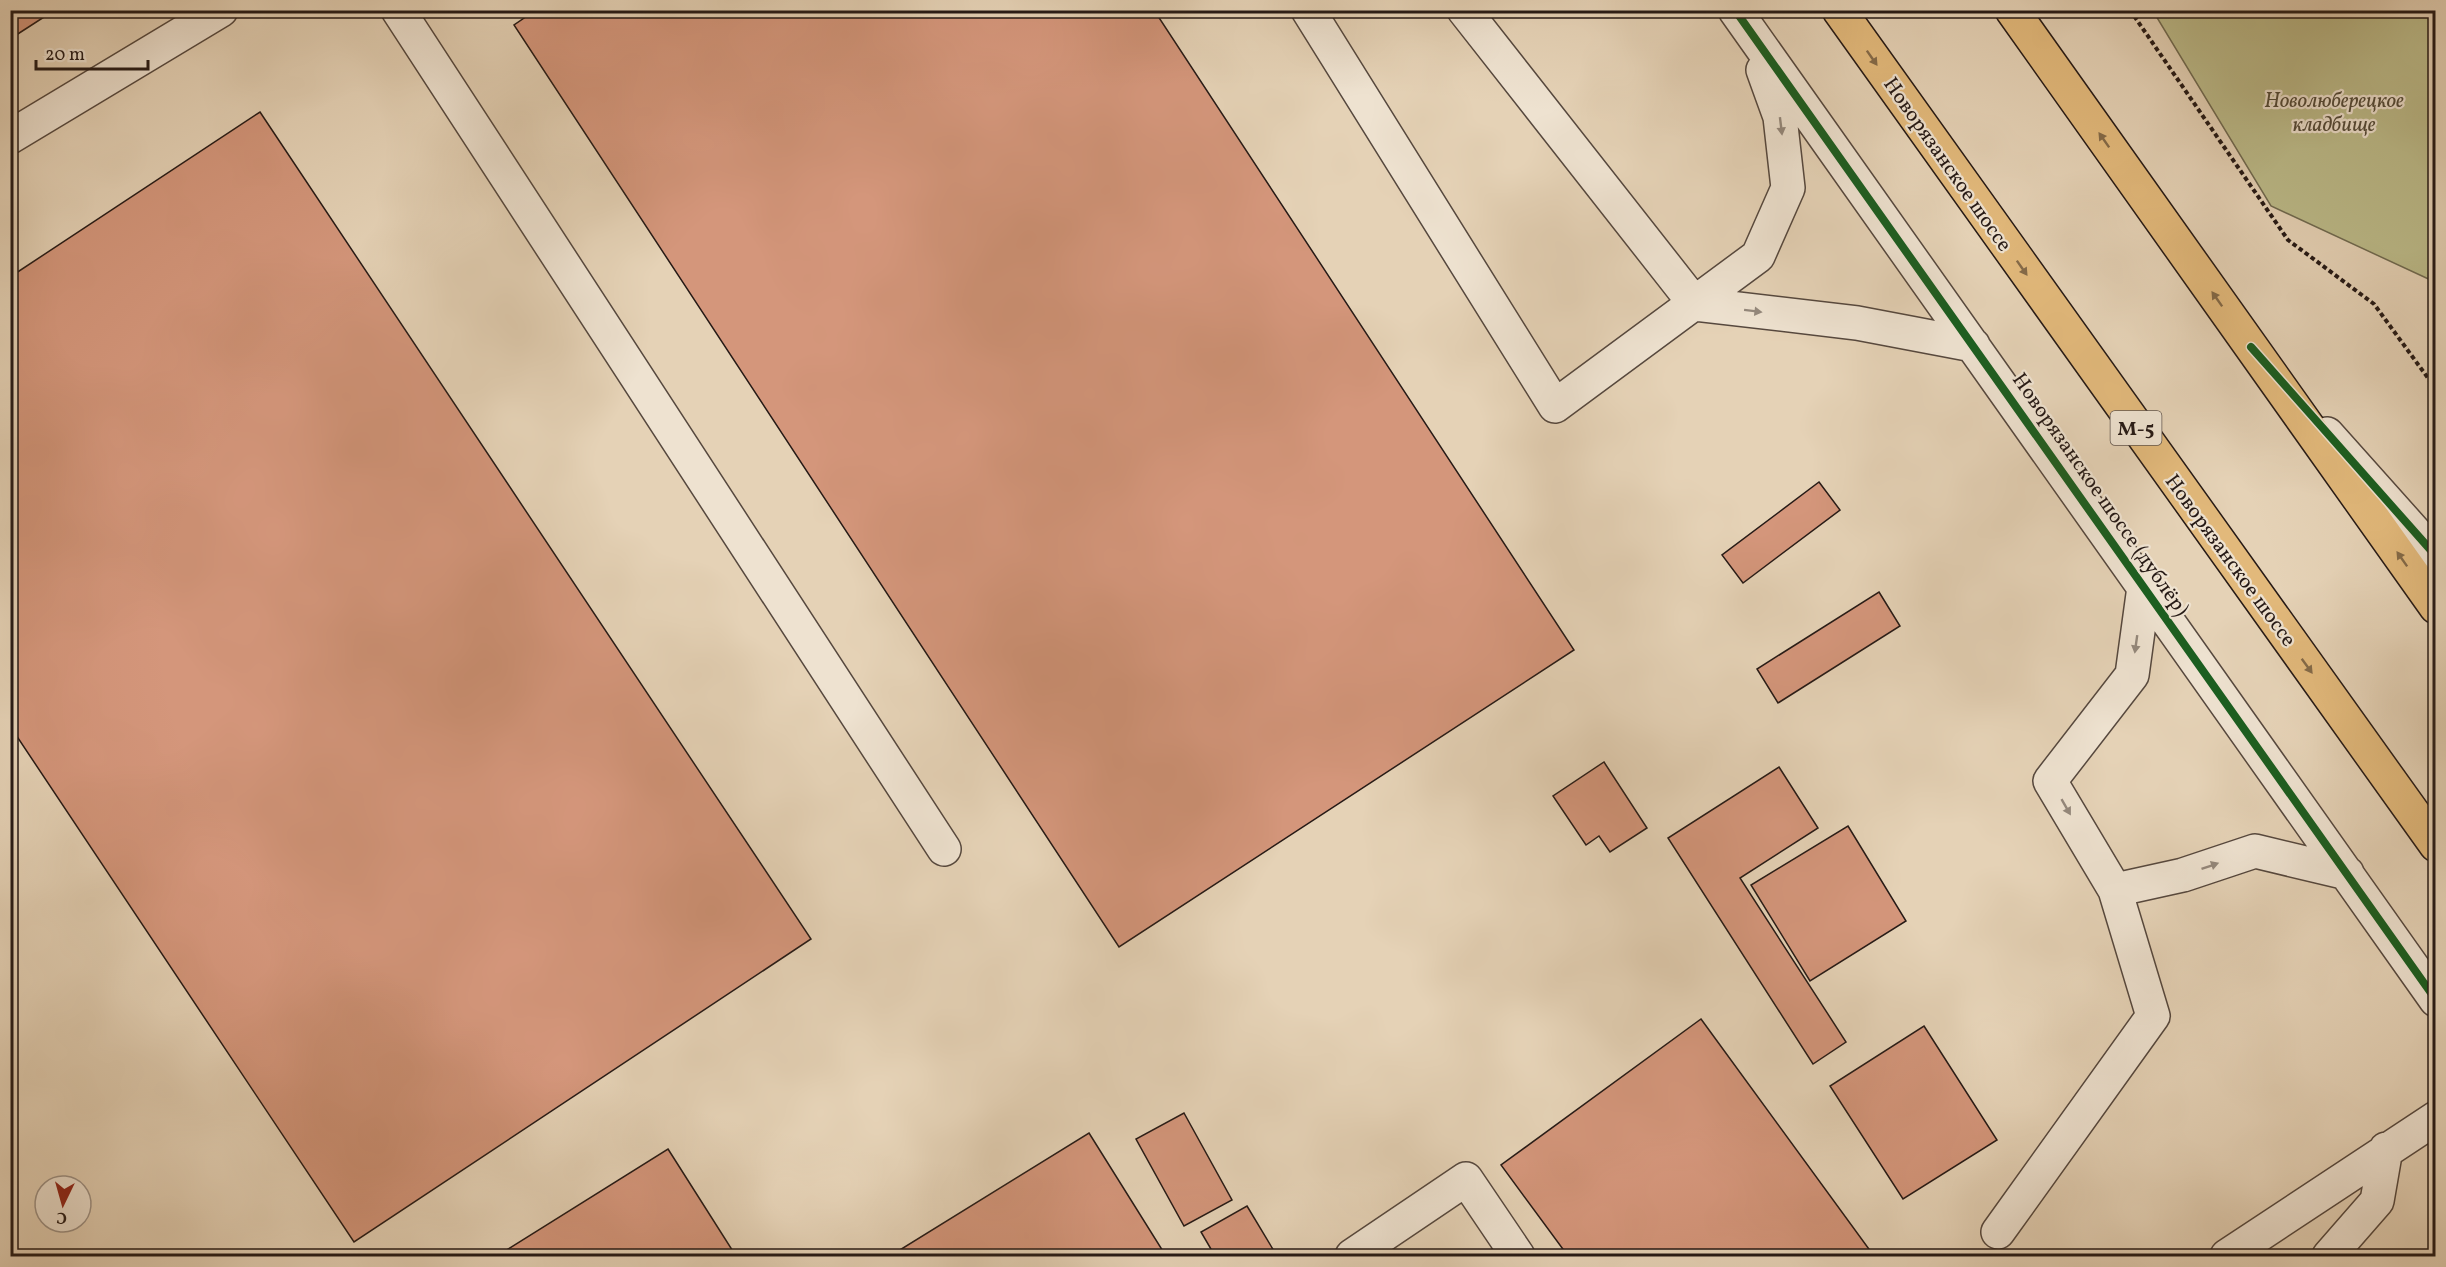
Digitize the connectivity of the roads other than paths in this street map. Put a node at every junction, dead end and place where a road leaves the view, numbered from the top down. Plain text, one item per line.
1 (221, 10) edge
2 (398, 10) edge
3 (1308, 10) edge
4 (1464, 10) edge
5 (1839, 10) edge
6 (2012, 10) edge
7 (1742, 21) edge
8 (10, 137) edge
9 (1695, 304) junction
10 (1973, 345) junction
11 (2251, 347) junction
12 (2436, 556) edge
13 (2144, 586) junction
14 (2436, 607) edge
15 (2436, 845) edge
16 (944, 849) dead end
17 (2347, 873) junction
18 (2115, 890) junction
19 (2436, 1000) edge
20 (2436, 1118) edge
21 (2386, 1149) junction
22 (1998, 1232) dead end
23 (1352, 1257) edge
24 (1518, 1257) edge
25 (2227, 1257) edge
26 (2329, 1257) edge

1 - 8 street
2 - 16 street
3 - 9 street
4 - 9 street
5 -> 15 highway, Новорязанское шоссе / М-5
11 -> 6 highway
7 -> 9 street
7 - 10 street, Новорязанское шоссе (дублёр)
9 -> 10 street
10 - 13 street, Новорязанское шоссе (дублёр)
11 - 12 street
14 -> 11 highway
13 - 17 street, Новорязанское шоссе (дублёр)
13 -> 18 street
18 -> 17 street
17 - 19 street, Новорязанское шоссе (дублёр)
18 - 22 street
20 - 21 street
21 - 25 street
21 - 26 street
23 - 24 street

